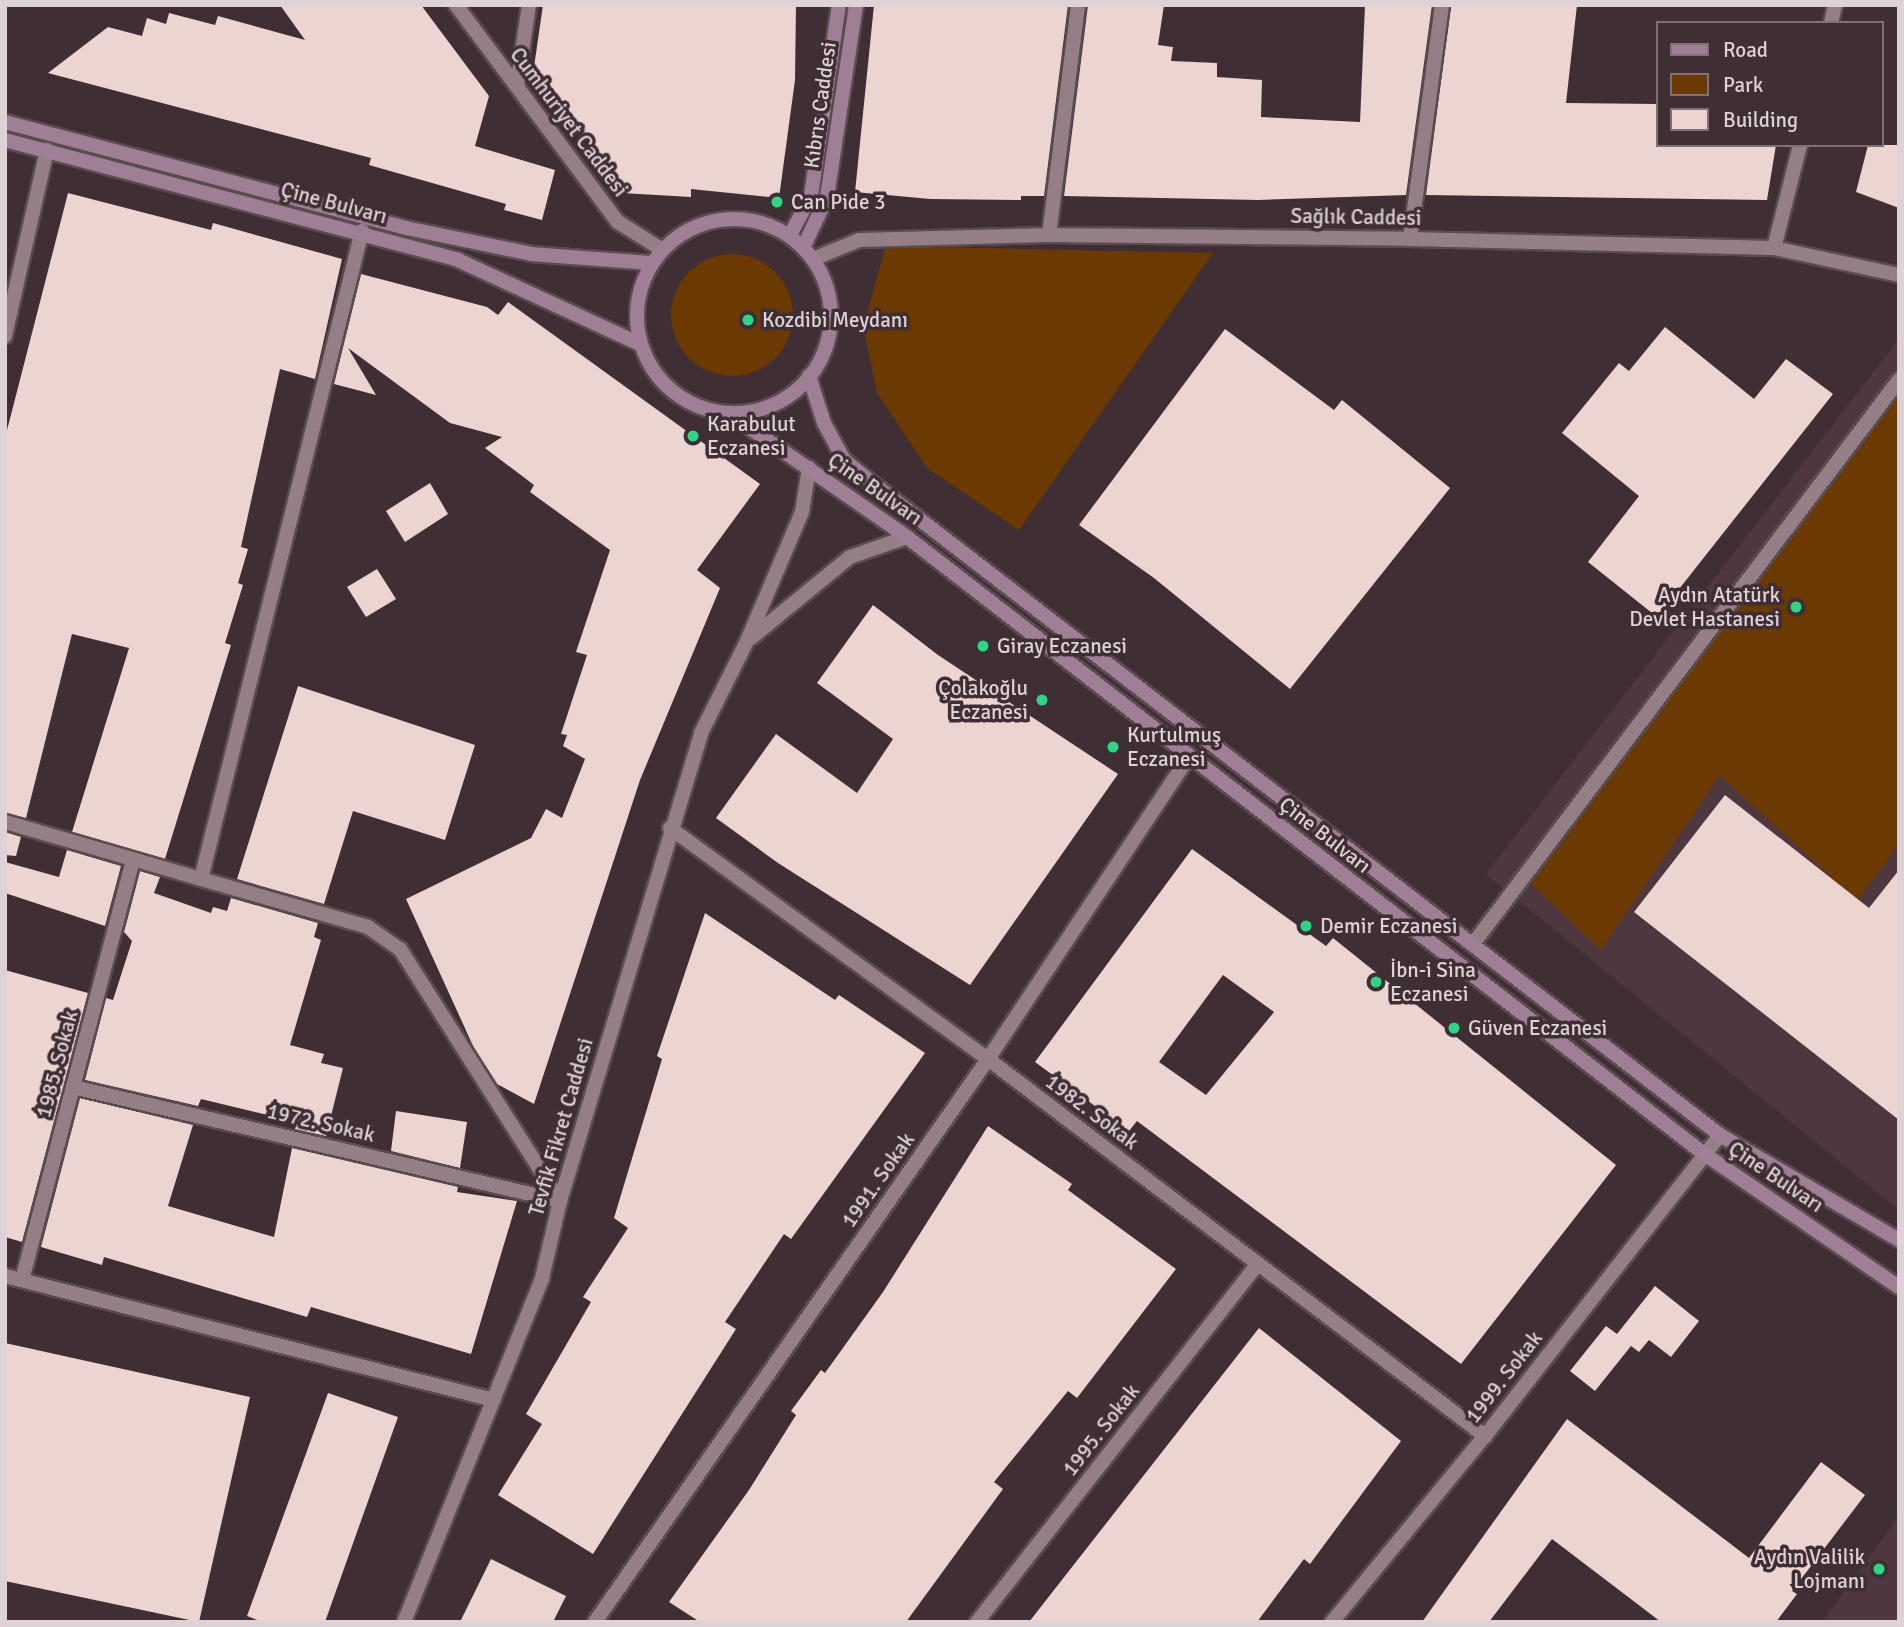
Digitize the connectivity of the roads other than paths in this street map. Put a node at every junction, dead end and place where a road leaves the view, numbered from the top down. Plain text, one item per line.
1 (456, 5) edge
2 (529, 5) edge
3 (839, 5) edge
4 (856, 5) edge
5 (1078, 5) edge
6 (1442, 5) edge
7 (517, 86) junction
8 (5, 122) edge
9 (5, 139) edge
10 (1799, 147) edge
11 (47, 150) junction
12 (362, 232) junction
13 (790, 234) junction
14 (1049, 235) junction
15 (1410, 239) junction
16 (803, 248) junction
17 (1774, 248) junction
18 (661, 249) junction
19 (813, 260) junction
20 (650, 264) junction
21 (1899, 275) edge
22 (5, 337) edge
23 (640, 344) junction
24 (808, 376) junction
25 (1899, 380) edge
26 (728, 413) junction
27 (809, 468) junction
28 (907, 537) junction
29 (747, 641) junction
30 (1189, 757) junction
31 (5, 822) edge
32 (670, 828) junction
33 (133, 859) junction
34 (201, 879) junction
35 (1473, 944) junction
36 (1457, 964) junction
37 (988, 1059) junction
38 (73, 1087) junction
39 (1720, 1135) junction
40 (1703, 1153) junction
41 (559, 1201) junction
42 (1899, 1240) edge
43 (1257, 1265) junction
44 (5, 1276) edge
45 (23, 1280) junction
46 (1899, 1287) edge
47 (494, 1400) junction
48 (1485, 1436) junction
49 (404, 1622) edge
50 (595, 1622) edge
51 (977, 1622) edge
52 (1332, 1622) edge

1 - 7 street, Cumhuriyet Caddesi
2 - 7 street
3 - 13 main road, Kıbrıs Caddesi
4 - 16 main road, Kıbrıs Caddesi
5 - 14 street
6 - 15 street
7 - 18 street, Cumhuriyet Caddesi
8 - 20 main road, Çine Bulvarı
9 - 11 main road, Çine Bulvarı
10 - 17 street
11 - 12 main road, Çine Bulvarı
11 - 22 street
12 - 23 main road, Çine Bulvarı
12 - 34 street
13 - 16 main road
13 - 18 main road
14 - 15 street, Sağlık Caddesi
14 - 19 street, Sağlık Caddesi
15 - 17 street, Sağlık Caddesi
16 - 19 main road
17 - 21 street, Sağlık Caddesi
18 - 20 main road
19 - 24 main road
20 - 23 main road
23 - 26 main road
24 - 26 main road
24 - 35 main road, Çine Bulvarı
25 - 35 street
26 - 27 main road, Çine Bulvarı
27 - 28 main road, Çine Bulvarı
27 - 29 street, Tevfik Fikret Caddesi
28 - 29 street, Tevfik Fikret Caddesi
28 - 30 main road, Çine Bulvarı
29 - 32 street, Tevfik Fikret Caddesi
30 - 36 main road, Çine Bulvarı
30 - 37 street, 1991. Sokak
31 - 33 street
32 - 37 street, 1982. Sokak
32 - 41 street, Tevfik Fikret Caddesi
33 - 34 street
33 - 38 street, 1985. Sokak
34 - 41 street
35 - 36 street
35 - 39 main road, Çine Bulvarı
36 - 40 main road, Çine Bulvarı
37 - 43 street, 1982. Sokak
37 - 50 street, 1991. Sokak
38 - 41 street, 1972. Sokak
38 - 45 street, 1985. Sokak
39 - 40 street, 1999. Sokak
39 - 42 main road, Çine Bulvarı
40 - 46 main road, Çine Bulvarı
40 - 48 street, 1999. Sokak
41 - 47 street, Tevfik Fikret Caddesi
43 - 48 street, 1982. Sokak
43 - 51 street, 1995. Sokak
44 - 45 street
45 - 47 street
47 - 49 street, Tevfik Fikret Caddesi
48 - 52 street, 1999. Sokak

